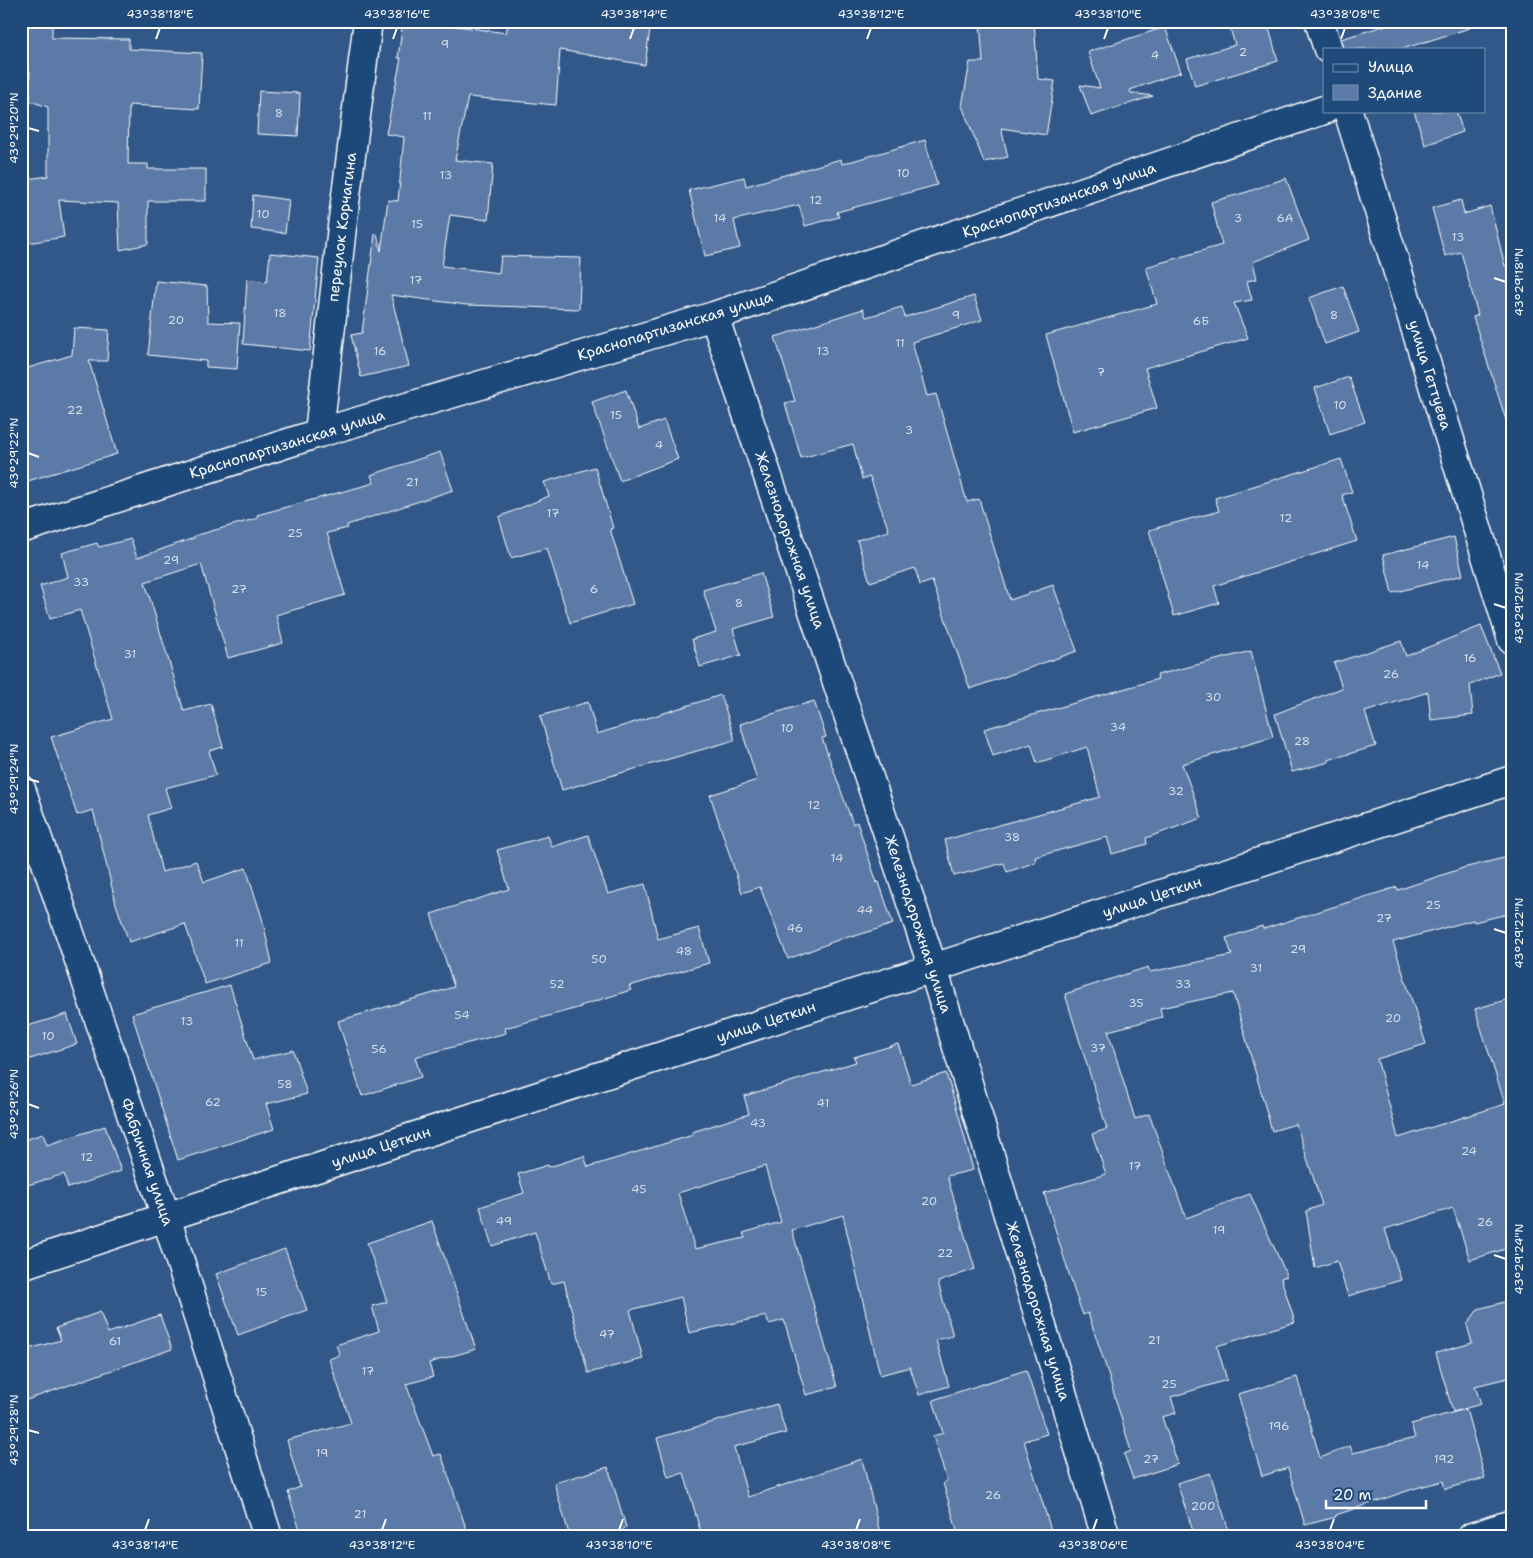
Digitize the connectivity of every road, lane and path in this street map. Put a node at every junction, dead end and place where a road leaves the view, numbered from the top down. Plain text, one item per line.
1 (368, 21) edge
2 (1319, 21) edge
3 (1328, 48) edge
4 (1323, 110) edge
5 (1348, 112) edge
6 (714, 316) junction
7 (319, 432) junction
8 (21, 529) edge
9 (1512, 640) edge
10 (1512, 780) edge
11 (21, 789) edge
12 (933, 968) junction
13 (166, 1217) junction
14 (21, 1265) edge
15 (1512, 1524) edge
16 (268, 1537) edge
17 (1106, 1537) edge
18 (1472, 1537) edge

1 - 7 street, переулок Корчагина
2 - 3 street
4 - 6 street, Краснопартизанская улица
5 - 9 street, улица Геттуева
6 - 7 street, Краснопартизанская улица
6 - 12 street, Железнодорожная улица
7 - 8 street, Краснопартизанская улица
10 - 12 street, улица Цеткин
11 - 13 street, Фабричная улица
12 - 13 street, улица Цеткин
12 - 17 street, Железнодорожная улица
13 - 14 street, улица Цеткин
13 - 16 street, Фабричная улица
15 - 18 street

